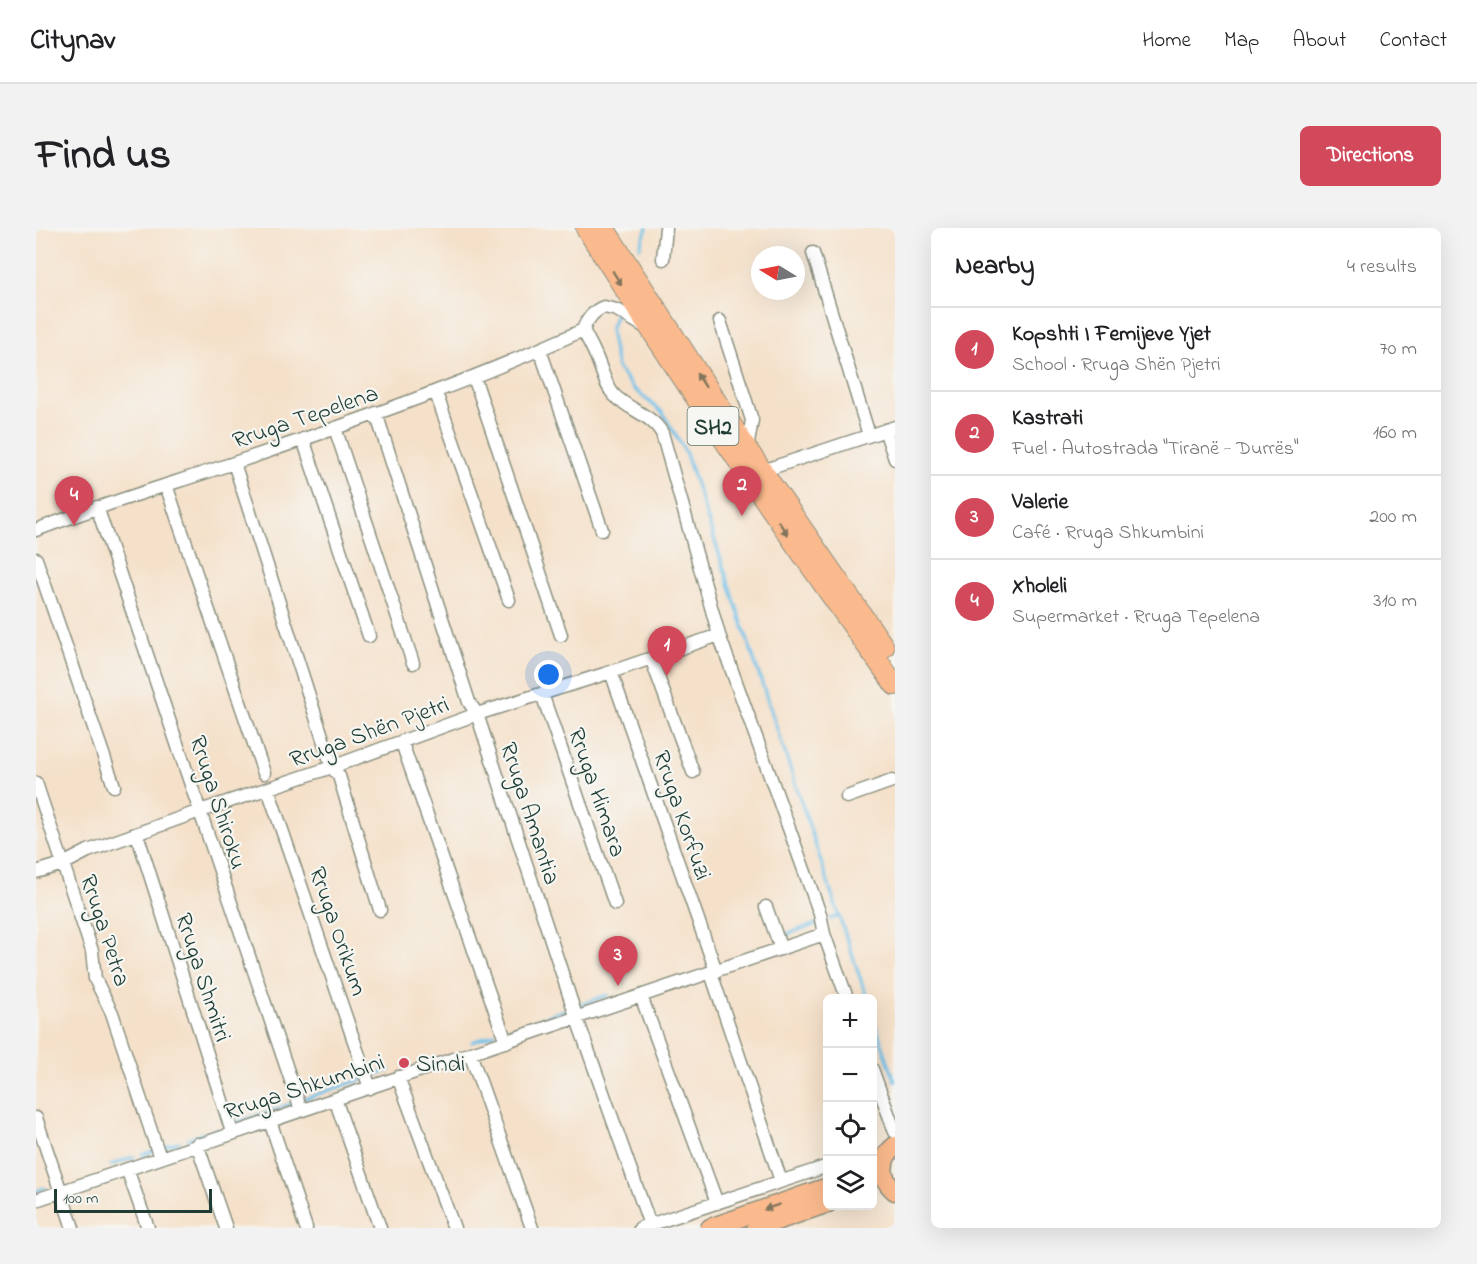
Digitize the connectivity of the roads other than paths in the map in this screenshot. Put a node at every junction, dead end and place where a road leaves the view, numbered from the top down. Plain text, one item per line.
1 (586, 228) edge
2 (604, 228) edge
3 (666, 228) edge
4 (813, 253) dead end
5 (663, 259) dead end
6 (720, 321) dead end
7 (583, 330) junction
8 (650, 330) junction
9 (540, 350) junction
10 (474, 376) junction
11 (436, 393) junction
12 (376, 413) junction
13 (335, 428) junction
14 (890, 428) edge
15 (869, 435) junction
16 (303, 439) junction
17 (747, 449) junction
18 (894, 451) edge
19 (234, 463) junction
20 (762, 471) junction
21 (166, 485) junction
22 (97, 507) junction
23 (36, 530) edge
24 (602, 530) dead end
25 (36, 559) edge
26 (509, 600) dead end
27 (561, 635) dead end
28 (719, 635) junction
29 (369, 636) dead end
30 (651, 658) junction
31 (895, 662) edge
32 (413, 663) dead end
33 (611, 672) junction
34 (895, 685) edge
35 (542, 694) junction
36 (477, 714) junction
37 (402, 743) junction
38 (332, 767) junction
39 (693, 772) dead end
40 (264, 773) dead end
41 (892, 781) edge
42 (36, 783) edge
43 (114, 786) dead end
44 (268, 789) junction
45 (847, 797) dead end
46 (198, 804) junction
47 (137, 834) junction
48 (63, 864) junction
49 (36, 872) edge
50 (615, 904) dead end
51 (766, 907) dead end
52 (380, 910) dead end
53 (824, 934) junction
54 (781, 949) junction
55 (713, 972) junction
56 (845, 994) edge
57 (641, 996) junction
58 (576, 1016) junction
59 (507, 1042) junction
60 (470, 1053) junction
61 (398, 1077) junction
62 (877, 1080) edge
63 (370, 1088) junction
64 (335, 1099) junction
65 (301, 1110) junction
66 (36, 1118) edge
67 (270, 1121) junction
68 (232, 1132) junction
69 (895, 1132) edge
70 (197, 1144) junction
71 (895, 1146) edge
72 (160, 1158) junction
73 (878, 1166) edge
74 (823, 1168) edge
75 (127, 1169) junction
76 (781, 1181) junction
77 (877, 1189) edge
78 (823, 1190) edge
79 (893, 1190) edge
80 (60, 1192) junction
81 (36, 1200) edge
82 (717, 1203) junction
83 (823, 1205) edge
84 (645, 1226) edge
85 (73, 1228) edge
86 (148, 1228) edge
87 (226, 1228) edge
88 (306, 1228) edge
89 (380, 1228) edge
90 (454, 1228) edge
91 (532, 1228) edge
92 (710, 1228) edge
93 (756, 1228) edge

1 -> 8 highway, SH2
17 -> 2 highway, SH2
3 - 5 street
4 - 15 street
6 - 17 street
7 - 8 street
7 - 9 street, Rruga Tepelena
7 - 28 street
8 -> 34 highway, SH2
9 - 10 street, Rruga Tepelena
9 - 24 street
10 - 11 street, Rruga Tepelena
10 - 27 street
11 - 12 street, Rruga Tepelena
11 - 26 street
12 - 13 street, Rruga Tepelena
12 - 36 street, Rruga Amantia
13 - 16 street, Rruga Tepelena
13 - 32 street
14 - 15 street
14 - 18 street
15 - 20 street
16 - 19 street, Rruga Tepelena
16 - 29 street
17 - 20 highway, SH2
19 - 21 street, Rruga Tepelena
19 - 38 street
20 - 31 highway, SH2
21 - 22 street, Rruga Tepelena
21 - 40 street
22 - 23 street, Rruga Tepelena
22 - 46 street, Rruga Shiroku
25 - 43 street
28 - 30 street, Rruga Shën Pjetri
28 - 53 street
30 - 33 street, Rruga Shën Pjetri
30 - 39 street
33 - 35 street, Rruga Shën Pjetri
33 - 55 street, Rruga Korfuzi
35 - 36 street, Rruga Shën Pjetri
35 - 50 street, Rruga Himara
36 - 37 street, Rruga Shën Pjetri
36 - 58 street, Rruga Amantia
37 - 38 street, Rruga Shën Pjetri
37 - 59 street
38 - 44 street, Rruga Shën Pjetri
38 - 52 street
41 - 45 street
42 - 48 street, Rruga Petra
44 - 46 street, Rruga Shën Pjetri
44 - 63 street, Rruga Orikum
46 - 47 street, Rruga Shën Pjetri
46 - 65 street, Rruga Shiroku
47 - 48 street, Rruga Shën Pjetri
47 - 68 street, Rruga Shmitri
48 - 49 street, Rruga Shën Pjetri
48 - 72 street, Rruga Petra
51 - 54 street
53 - 54 street, Rruga Shkumbini
53 - 56 street
54 - 55 street, Rruga Shkumbini
55 - 57 street, Rruga Shkumbini
55 - 76 street, Rruga Korfuzi
57 - 58 street, Rruga Shkumbini
57 - 82 street
58 - 59 street, Rruga Shkumbini
58 - 84 street, Rruga Amantia
59 - 60 street, Rruga Shkumbini
60 - 61 street, Rruga Shkumbini
60 - 91 street
61 - 63 street, Rruga Shkumbini
61 - 90 street
62 - 69 street
63 - 64 street, Rruga Shkumbini
64 - 65 street, Rruga Shkumbini
64 - 89 street
65 - 67 street, Rruga Shkumbini
66 - 80 street
67 - 68 street, Rruga Shkumbini
67 - 88 street
68 - 70 street, Rruga Shkumbini
70 - 72 street, Rruga Shkumbini
70 - 87 street
71 - 73 main road
72 - 75 street, Rruga Shkumbini
73 - 79 main road
74 - 76 street
75 - 80 street, Rruga Shkumbini
75 - 86 street
76 - 82 street
77 - 79 main road
78 -> 92 main road
80 - 81 street, Rruga Shkumbini
80 - 85 street
82 - 84 street
83 - 93 main road

